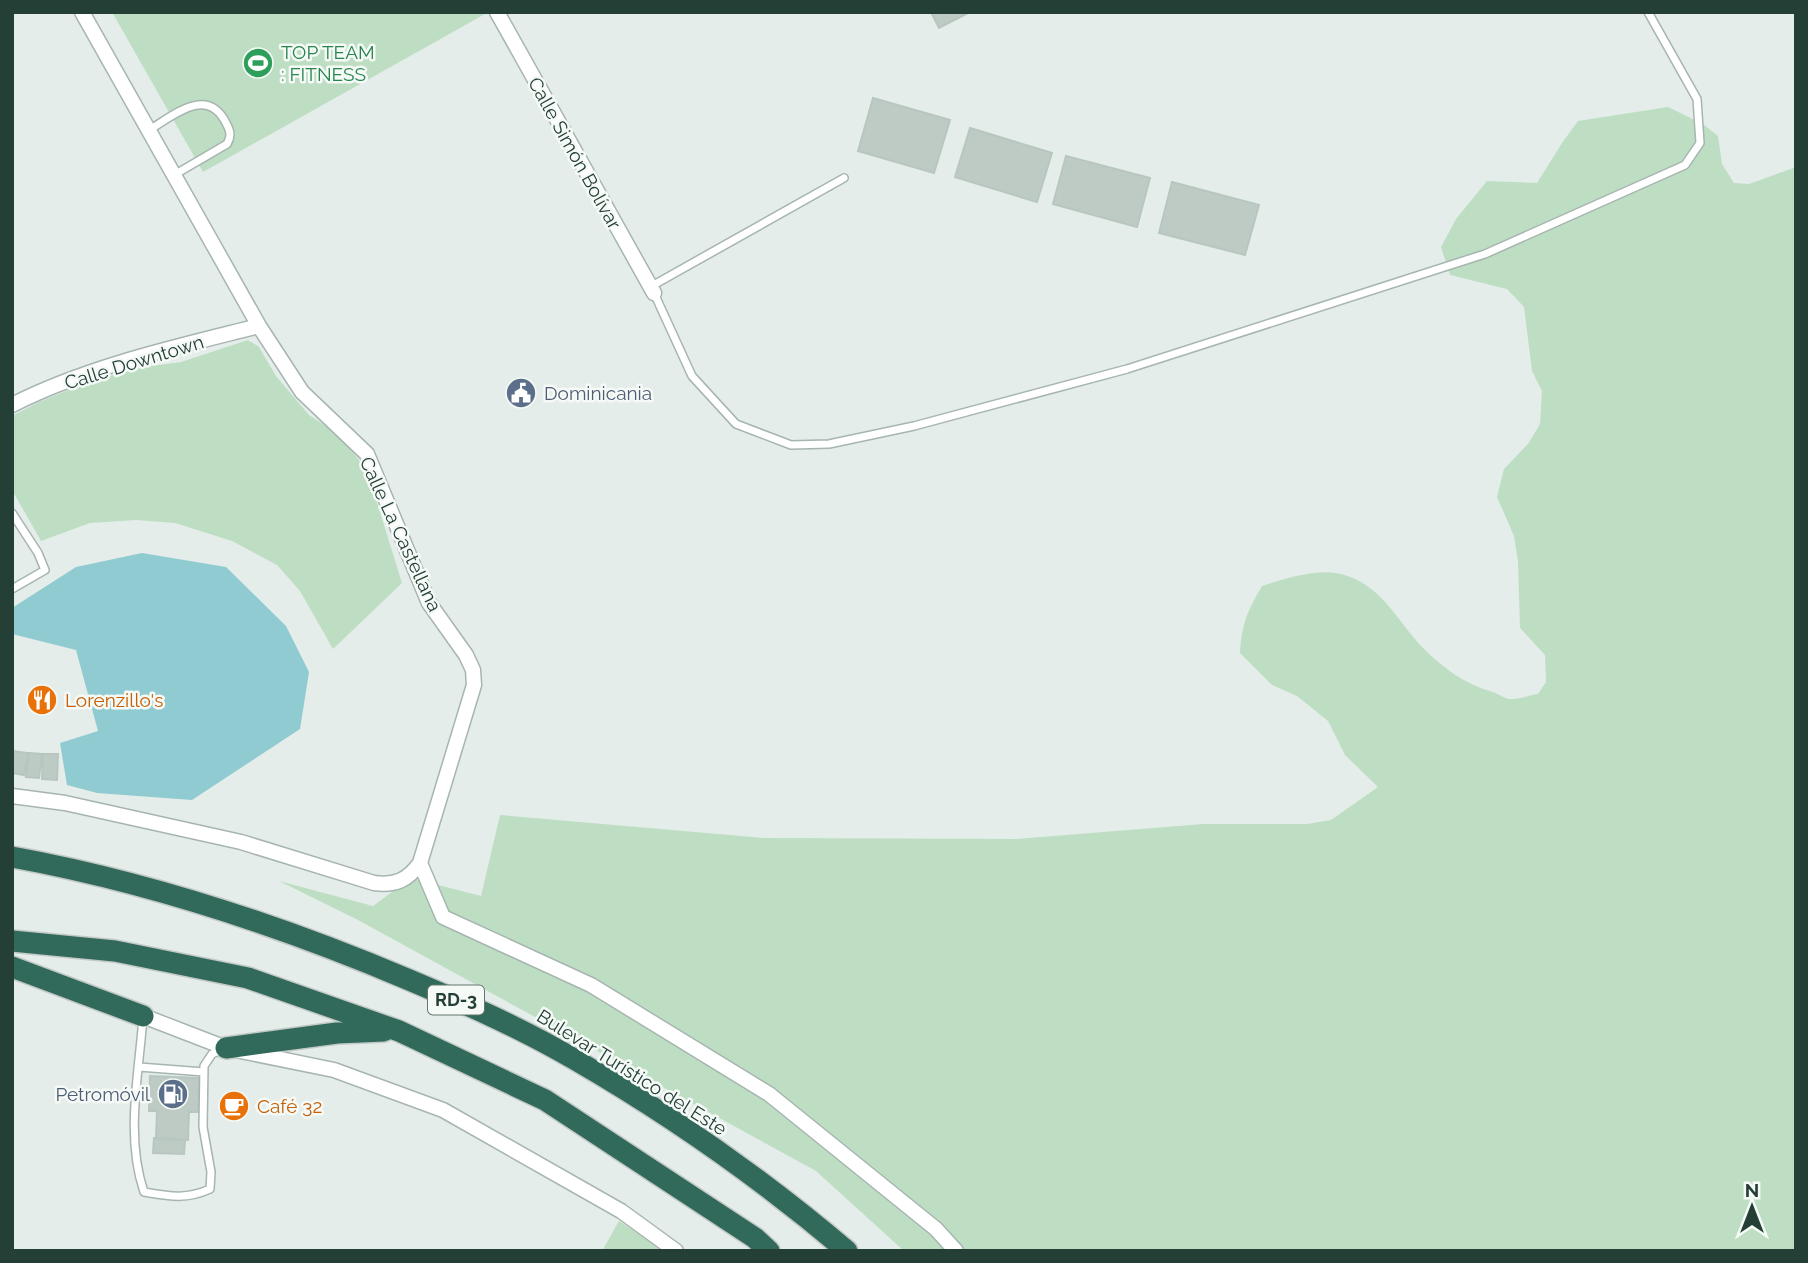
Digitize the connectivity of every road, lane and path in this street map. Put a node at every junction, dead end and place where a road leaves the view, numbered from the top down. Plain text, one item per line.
1 (82, 12) edge
2 (497, 12) edge
3 (1648, 12) edge
4 (149, 130) junction
5 (174, 176) junction
6 (844, 178) dead end
7 (652, 290) junction
8 (259, 326) junction
9 (12, 405) edge
10 (12, 513) edge
11 (12, 589) edge
12 (12, 796) edge
13 (12, 858) edge
14 (420, 863) junction
15 (12, 941) edge
16 (12, 967) edge
17 (144, 1016) junction
18 (399, 1031) junction
19 (226, 1048) junction
20 (139, 1067) junction
21 (204, 1072) junction
22 (676, 1251) edge
23 (769, 1251) edge
24 (848, 1251) edge
25 (956, 1251) edge

1 - 4 street, Calle La Castellana
2 - 7 street, Calle Simón Bolívar
3 - 7 lane
4 - 5 street, Calle La Castellana
4 - 5 lane
5 - 8 street, Calle La Castellana
6 - 7 lane
8 - 9 street, Calle Downtown
8 - 14 street, Calle La Castellana
10 - 11 lane
12 - 14 street
13 - 24 highway, Bulevar Turístico del Este / RD-3
14 - 25 street
15 - 18 highway, RD-3
16 - 17 highway
17 - 19 street
17 - 20 lane
18 - 19 highway
18 - 23 highway, RD-3
19 - 21 lane
19 - 22 street
20 - 21 lane
20 - 21 lane

